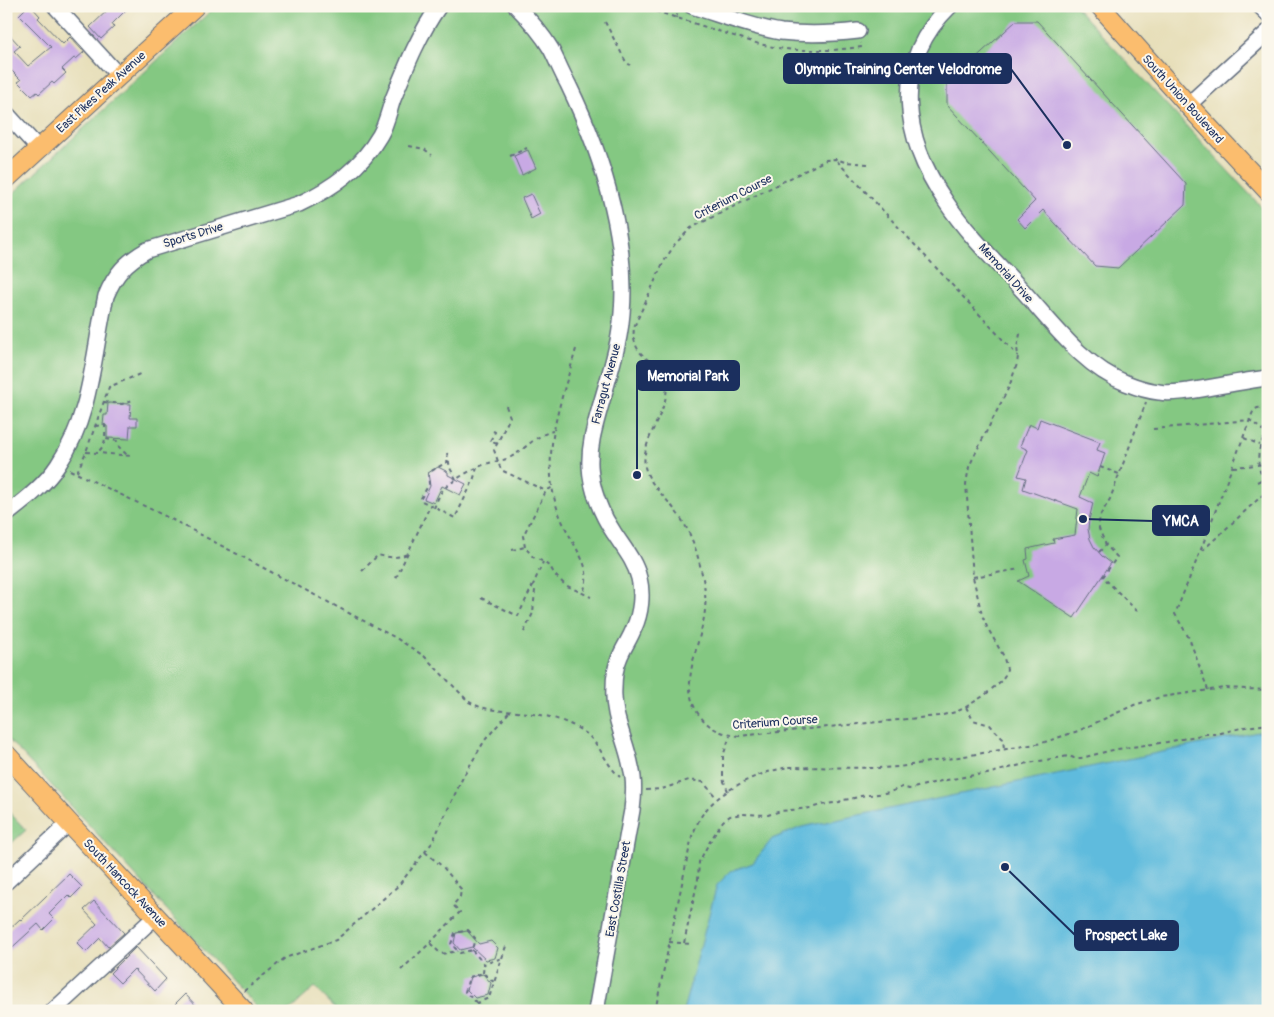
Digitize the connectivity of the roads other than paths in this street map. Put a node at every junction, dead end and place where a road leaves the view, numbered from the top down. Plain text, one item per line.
1 (55, 6) edge
2 (196, 6) edge
3 (439, 6) edge
4 (516, 6) edge
5 (692, 6) edge
6 (950, 6) edge
7 (1100, 6) edge
8 (1260, 6) edge
9 (1268, 14) edge
10 (858, 32) dead end
11 (1268, 32) edge
12 (119, 76) junction
13 (1188, 105) junction
14 (6, 113) edge
15 (39, 149) junction
16 (6, 179) edge
17 (1268, 191) edge
18 (1268, 378) edge
19 (6, 516) edge
20 (6, 754) edge
21 (632, 767) joint
22 (70, 823) junction
23 (6, 882) edge
24 (156, 916) junction
25 (239, 1005) edge
26 (53, 1011) edge
27 (596, 1011) edge

1 - 12 street
2 - 12 main road, East Pikes Peak Avenue
3 - 19 street, Sports Drive
4 - 21 street, Farragut Avenue
5 - 10 street
6 - 18 street, Memorial Drive
7 - 13 main road, South Union Boulevard
8 - 9 street
11 - 13 street
12 - 15 main road, East Pikes Peak Avenue
13 - 17 main road, South Union Boulevard
14 - 15 street
15 - 16 main road, East Pikes Peak Avenue
20 - 22 main road, South Hancock Avenue
21 - 27 street, East Costilla Street
22 - 23 street
22 - 24 main road, South Hancock Avenue
24 - 25 main road, South Hancock Avenue
24 - 26 street

